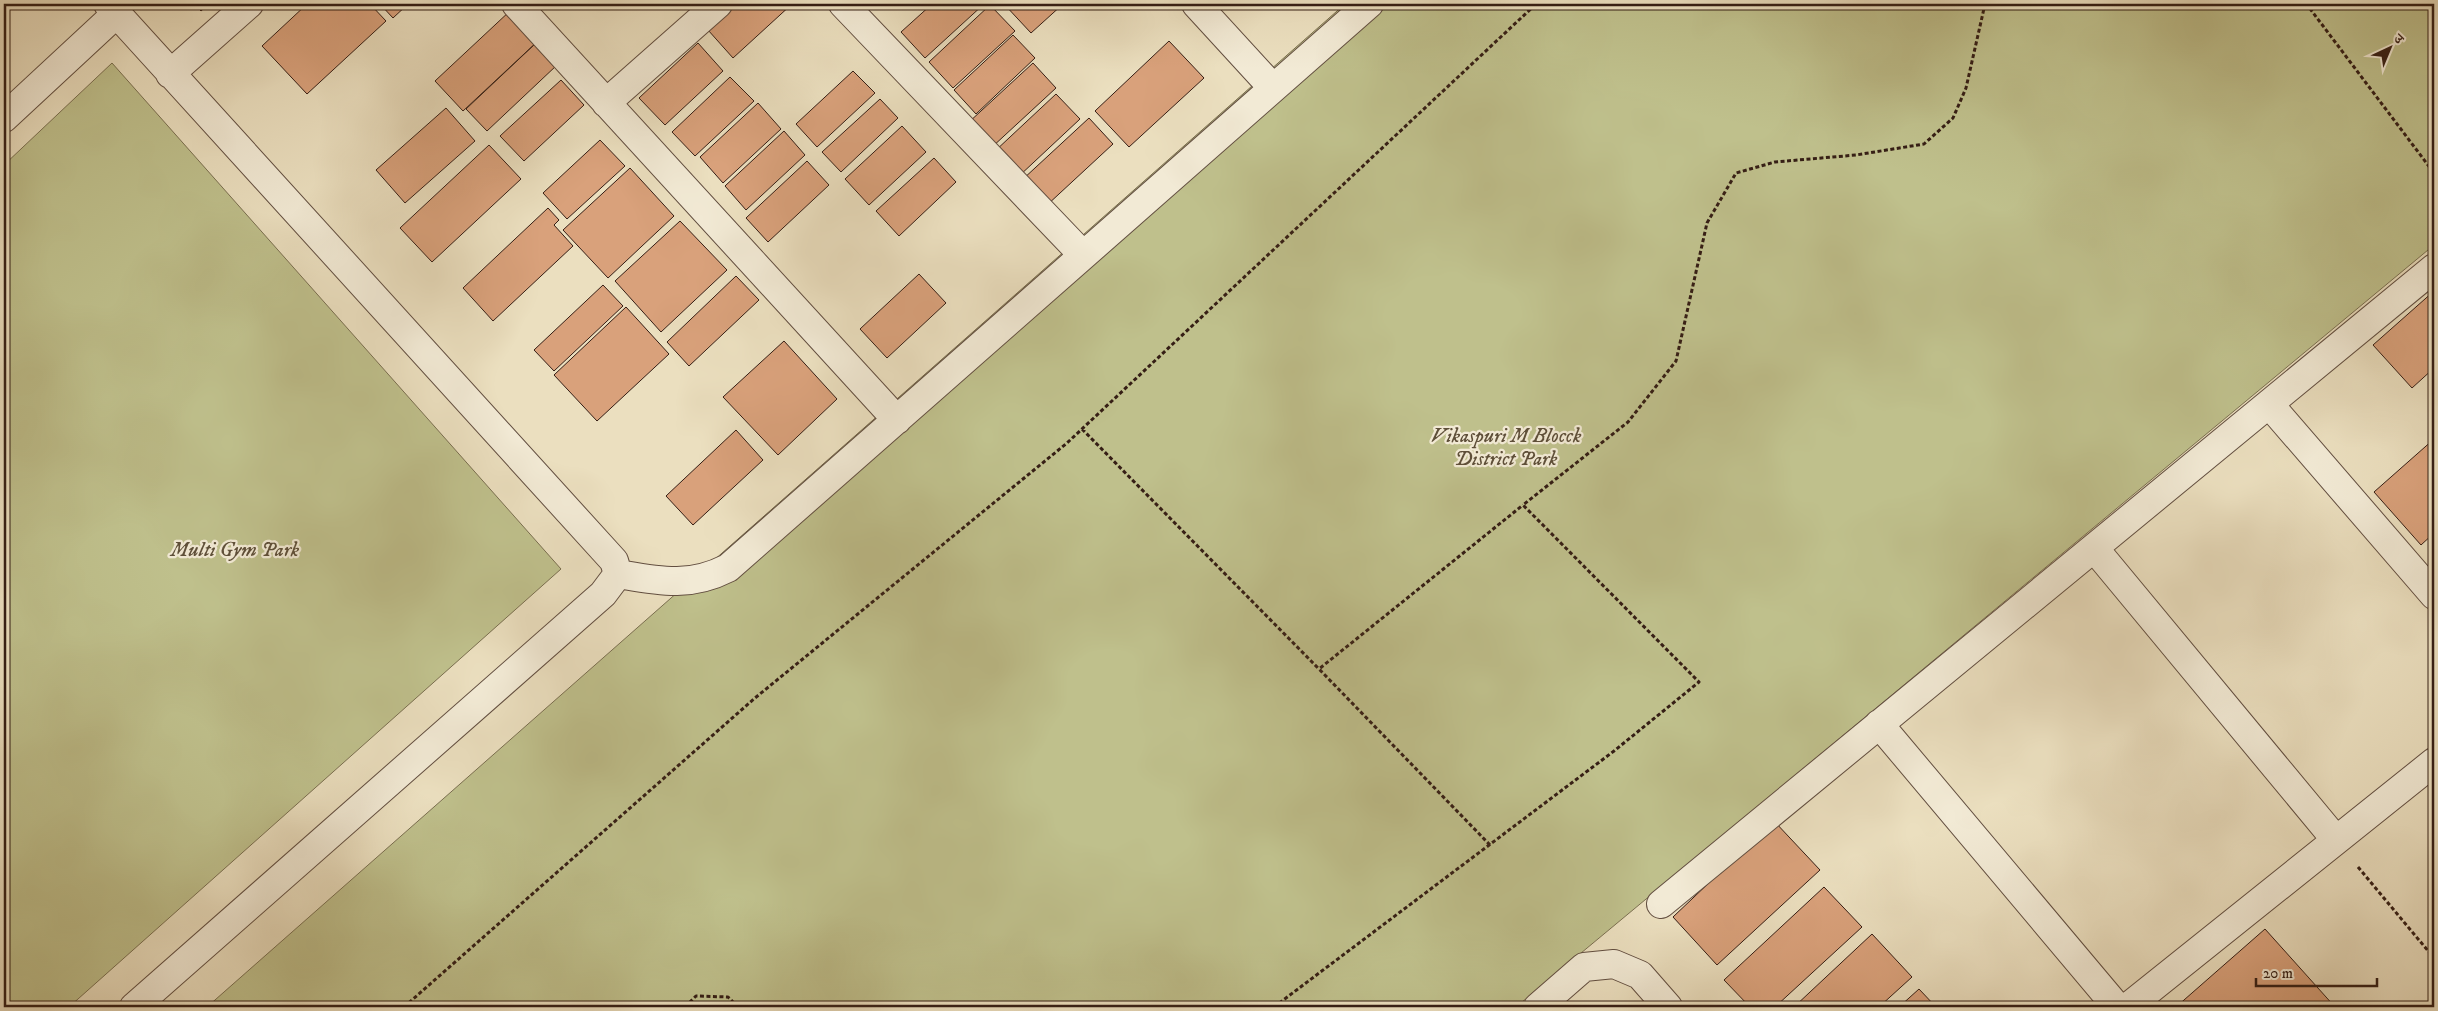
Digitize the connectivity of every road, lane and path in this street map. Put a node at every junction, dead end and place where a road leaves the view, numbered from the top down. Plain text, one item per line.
1 (249, 4) edge
2 (516, 4) edge
3 (718, 4) edge
4 (843, 4) edge
5 (1196, 4) edge
6 (1369, 4) edge
7 (1536, 4) edge
8 (1985, 4) edge
9 (2317, 4) edge
10 (112, 9) edge
11 (170, 74) junction
12 (1273, 88) junction
13 (606, 103) junction
14 (4, 118) edge
15 (2434, 173) edge
16 (1083, 256) junction
17 (2434, 268) edge
18 (2269, 404) junction
19 (897, 420) junction
20 (1082, 429) junction
21 (1523, 505) junction
22 (2094, 548) junction
23 (618, 574) junction
24 (2434, 595) edge
25 (1319, 669) junction
26 (1879, 724) junction
27 (2434, 762) edge
28 (2336, 840) junction
29 (1490, 845) junction
30 (1661, 904) dead end
31 (2434, 958) edge
32 (134, 1007) edge
33 (404, 1007) edge
34 (685, 1007) edge
35 (738, 1007) edge
36 (1274, 1007) edge
37 (1538, 1007) edge
38 (1668, 1007) edge
39 (2117, 1007) edge
40 (2128, 1007) edge

1 - 11 street
2 - 13 street
3 - 13 street
4 - 16 street
5 - 12 street
6 - 12 street
7 - 20 path
8 - 21 path
9 - 15 path
10 - 11 street
10 - 14 street
11 - 23 street
12 - 16 street
13 - 19 street
16 - 19 street
17 - 18 street
18 - 22 street
18 - 24 street
19 - 23 street
20 - 25 path
20 - 33 path
21 - 25 path
21 - 29 path
22 - 26 street
22 - 28 street
23 - 32 street
25 - 29 path
26 - 30 street
26 - 39 street
27 - 28 street
28 - 31 path
28 - 40 street
29 - 36 path
34 - 35 path
37 - 38 street

